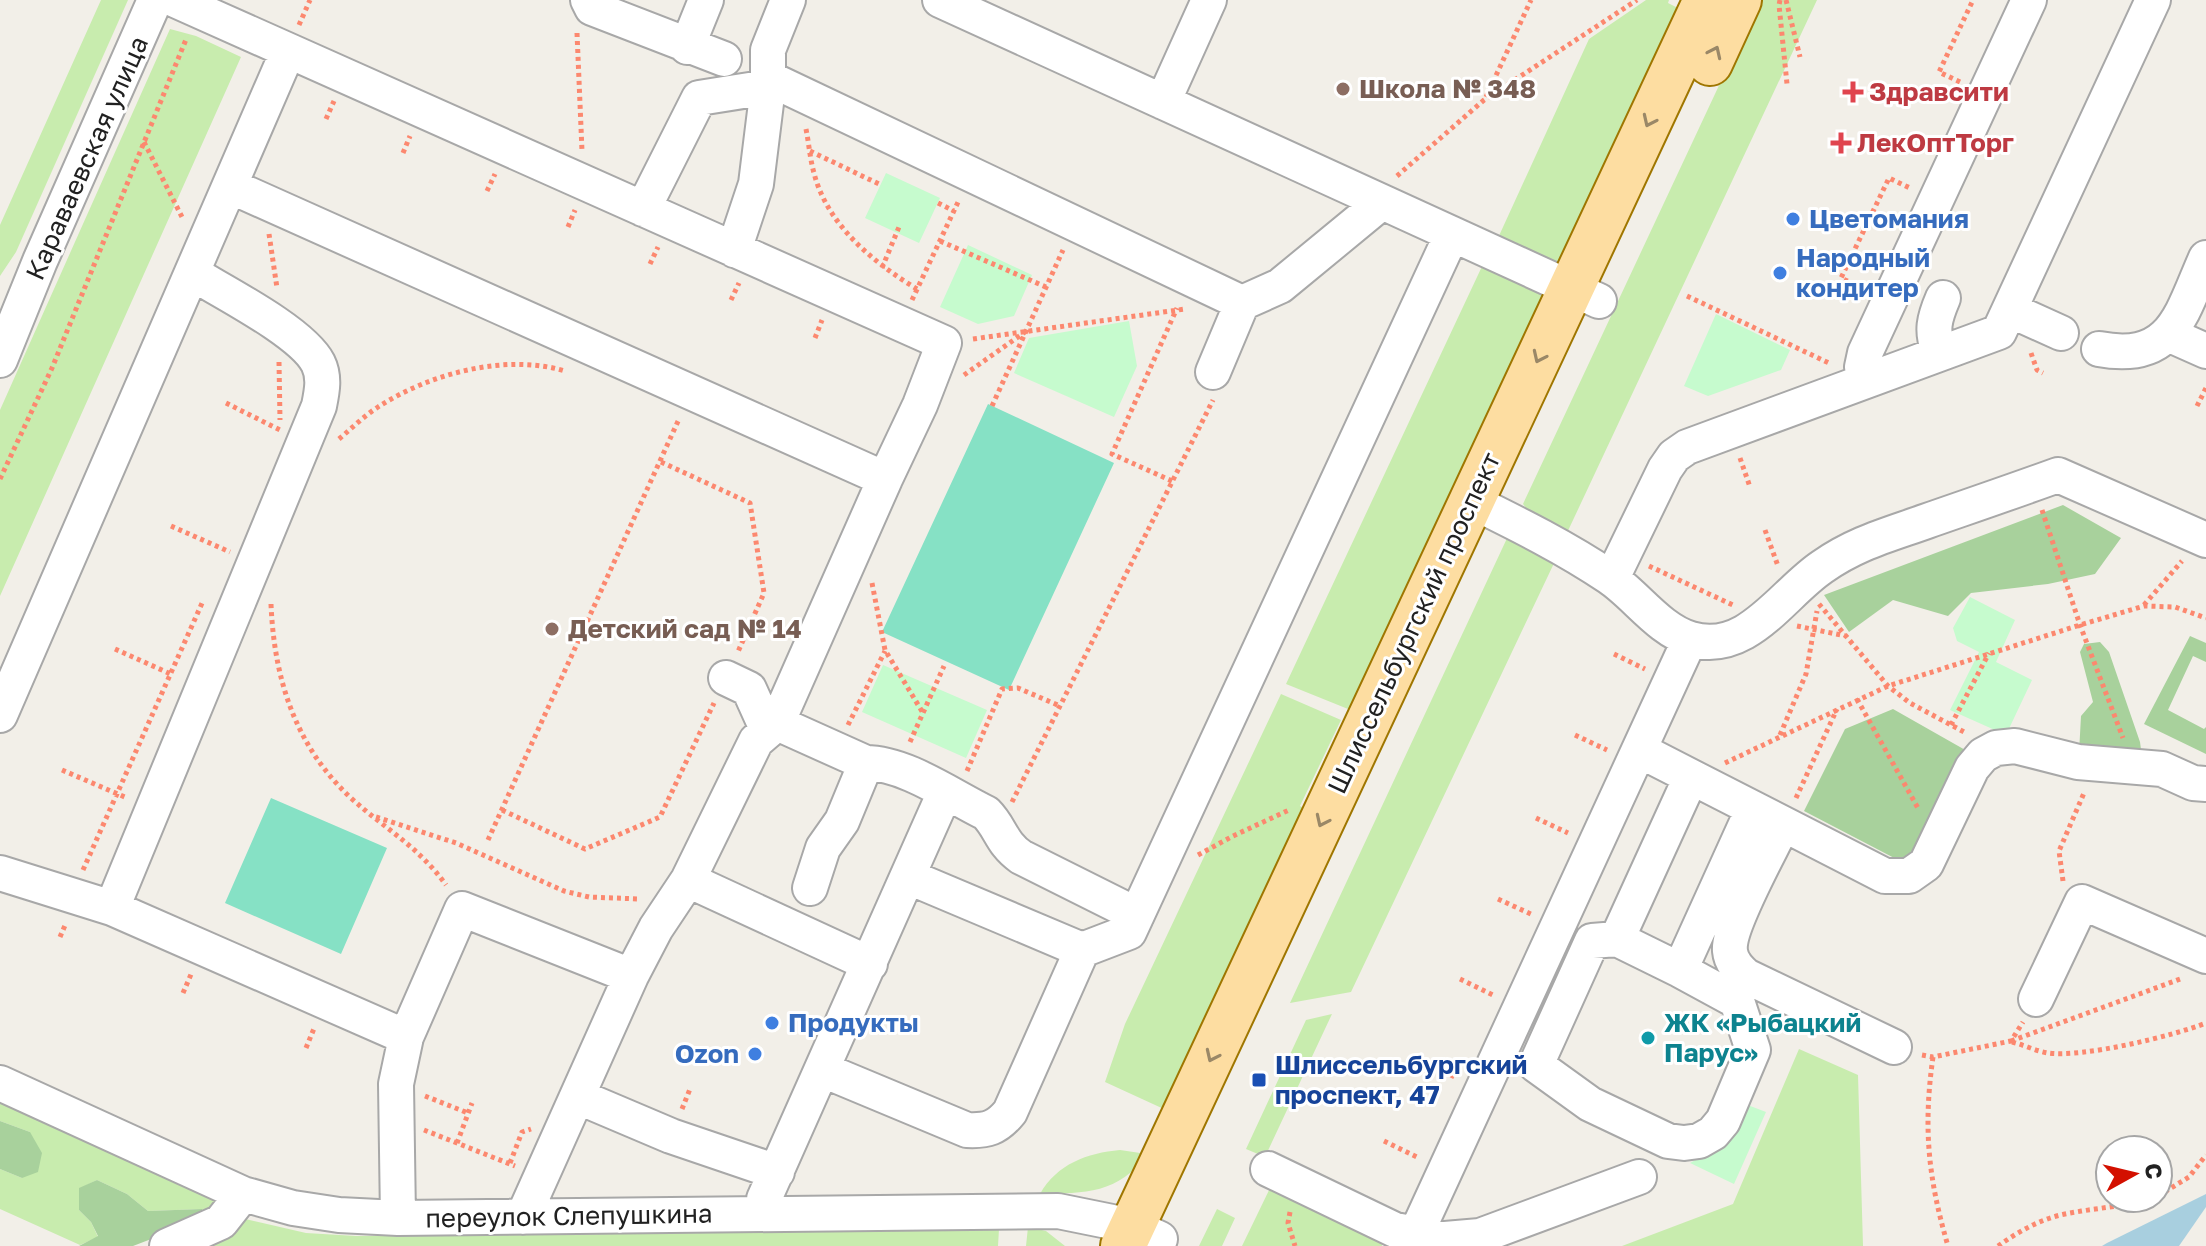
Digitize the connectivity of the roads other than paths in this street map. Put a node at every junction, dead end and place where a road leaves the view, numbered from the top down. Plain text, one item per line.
1 (155, 0) edge
2 (706, 0) edge
3 (788, 0) edge
4 (940, 0) edge
5 (1209, 0) edge
6 (1706, 0) edge
7 (1739, 0) edge
8 (2029, 0) edge
9 (2153, 0) edge
10 (183, 15) edge
11 (582, 15) edge
12 (687, 47) junction
13 (288, 51) junction
14 (724, 59) dead end
15 (778, 86) junction
16 (1163, 102) junction
17 (230, 186) junction
18 (1377, 200) junction
19 (643, 209) junction
20 (1452, 234) junction
21 (734, 250) junction
22 (2206, 258) edge
23 (196, 264) junction
24 (1585, 295) junction
25 (1943, 298) dead end
26 (1242, 303) junction
27 (2010, 310) junction
28 (7, 324) edge
29 (2061, 333) dead end
30 (2170, 335) junction
31 (2099, 349) dead end
32 (2206, 351) edge
33 (1939, 352) junction
34 (0, 360) edge
35 (1213, 372) road end
36 (1866, 380) junction
37 (885, 479) junction
38 (1485, 508) junction
39 (2204, 539) edge
40 (1618, 566) junction
41 (1690, 639) junction
42 (726, 678) road end
43 (0, 715) edge
44 (770, 722) junction
45 (1639, 750) junction
46 (867, 760) junction
47 (1691, 777) junction
48 (2206, 784) edge
49 (950, 795) junction
50 (1753, 809) junction
51 (1783, 824) junction
52 (0, 873) edge
53 (909, 877) junction
54 (810, 888) dead end
55 (681, 891) junction
56 (112, 908) junction
57 (1137, 915) junction
58 (1617, 939) junction
59 (1082, 950) junction
60 (870, 964) junction
61 (2198, 966) edge
62 (1680, 970) junction
63 (631, 976) junction
64 (2036, 999) road end
65 (406, 1037) junction
66 (1503, 1043) junction
67 (1894, 1047) road end
68 (1536, 1065) junction
69 (823, 1070) junction
70 (0, 1083) edge
71 (579, 1097) junction
72 (1268, 1169) dead end
73 (777, 1172) junction
74 (1639, 1177) dead end
75 (243, 1194) junction
76 (764, 1213) junction
77 (523, 1217) junction
78 (398, 1218) junction
79 (1416, 1234) junction
80 (1143, 1239) edge
81 (167, 1246) edge

1 - 28 street, Караваевская улица
2 - 12 street
3 - 15 street
4 - 16 street
5 - 16 street
6 -> 24 main road, Шлиссельбургский проспект
24 -> 7 main road, Шлиссельбургский проспект
8 - 36 street
9 - 27 street
10 - 13 street
11 - 12 street
12 - 14 street
13 - 17 street
13 - 19 street
15 - 19 street
15 - 21 street
15 - 26 street
16 - 18 street
17 - 23 street
17 - 37 street
18 - 20 street
18 - 26 street
19 - 21 street
20 - 24 street
20 - 57 street
21 - 37 street
22 - 30 street
23 - 43 street
23 - 56 street
24 - 38 main road, Шлиссельбургский проспект
25 - 33 street
26 - 35 street
27 - 29 street
27 - 33 street
28 - 34 street, Караваевская улица
30 - 31 street
30 - 32 street
33 - 36 street
36 - 40 street
37 - 44 street
38 - 40 street
38 - 80 main road, Шлиссельбургский проспект
39 - 41 street
40 - 41 street
41 - 45 street
42 - 44 street
44 - 46 street
44 - 55 street
45 - 47 street
45 - 66 street
46 - 49 street
46 - 54 street
47 - 50 street
47 - 58 street
48 - 51 street
49 - 53 street
49 - 57 street
50 - 51 street
50 - 62 street
51 - 67 street
52 - 56 street
53 - 59 street
53 - 60 street
55 - 60 street
55 - 63 street
56 - 65 street
57 - 59 street
58 - 62 street
58 - 68 street
59 - 69 street
60 - 69 street
61 - 64 street
62 - 68 street
63 - 65 street
63 - 71 street
65 - 78 street
66 - 68 street
66 - 79 street
69 - 73 street
70 - 75 street, переулок Слепушкина
71 - 73 street
71 - 77 street
72 - 79 street
73 - 76 street
74 - 79 street
75 - 78 street, переулок Слепушкина
75 - 81 street
76 - 77 street, переулок Слепушкина
76 - 80 street, переулок Слепушкина
77 - 78 street, переулок Слепушкина

